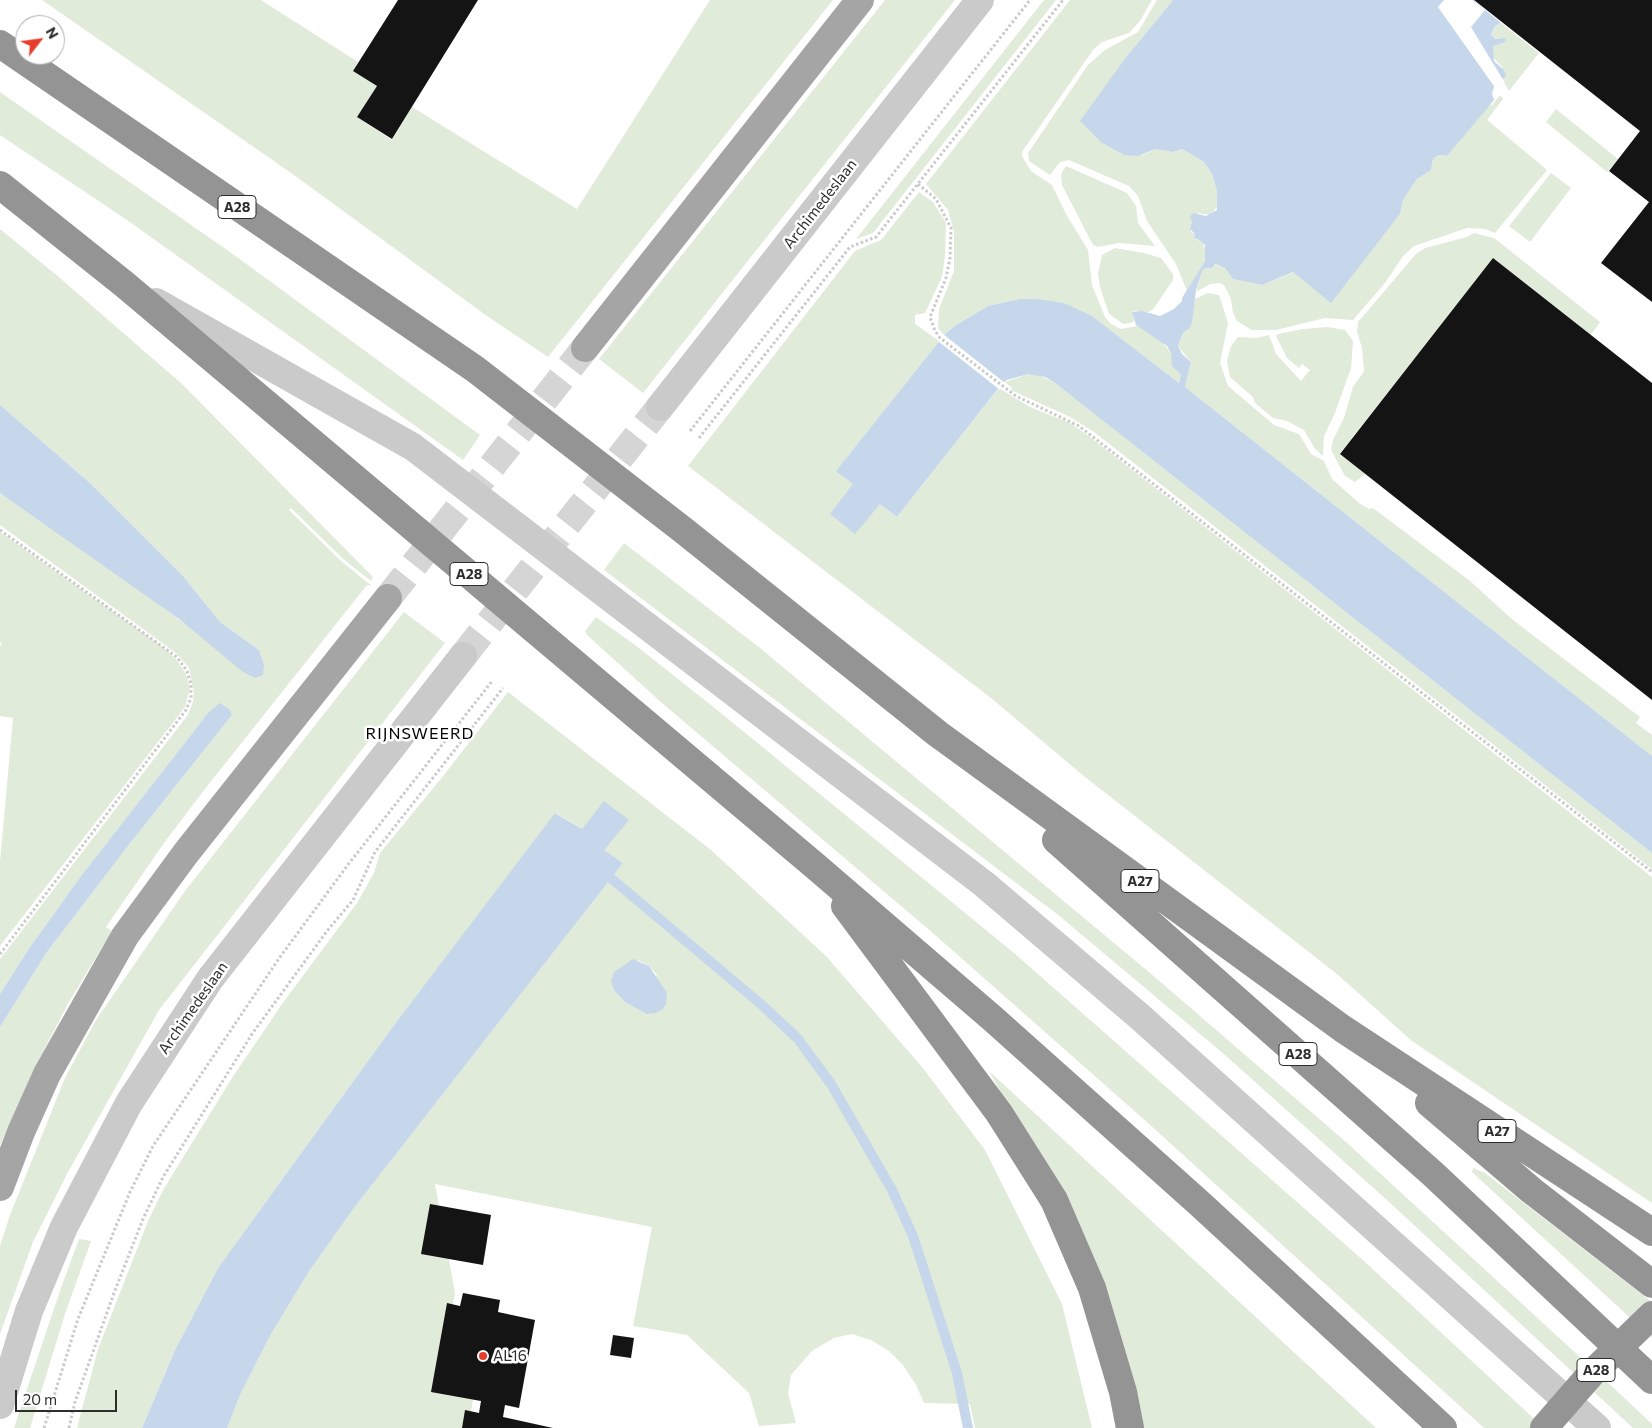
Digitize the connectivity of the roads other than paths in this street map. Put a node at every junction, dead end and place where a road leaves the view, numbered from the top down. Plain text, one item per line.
1 (860, 0) edge
2 (980, 0) edge
3 (0, 44) edge
4 (0, 185) edge
5 (124, 284) junction
6 (585, 348) tunnel mouth
7 (660, 408) tunnel mouth
8 (388, 598) tunnel mouth
9 (462, 656) tunnel mouth
10 (938, 734) junction
11 (814, 865) junction
12 (1343, 1029) junction
13 (0, 1187) edge
14 (1652, 1232) edge
15 (1652, 1284) edge
16 (1652, 1315) edge
17 (1652, 1380) edge
18 (0, 1404) edge
19 (1130, 1428) edge
20 (1443, 1428) edge
21 (1544, 1428) edge
22 (1597, 1428) edge

1 - 6 main road
2 - 7 lane, Archimedeslaan
3 - 10 highway, A28
4 - 5 highway, A28
5 - 11 highway, A28
5 - 22 lane, A28
8 - 13 main road
9 - 18 lane, Archimedeslaan
10 - 12 highway, A27
10 - 17 highway, A28
11 - 19 highway, A28
11 - 20 highway, A28
12 - 14 highway, A27
12 - 15 highway, A27
16 - 21 highway, A28, bridge

